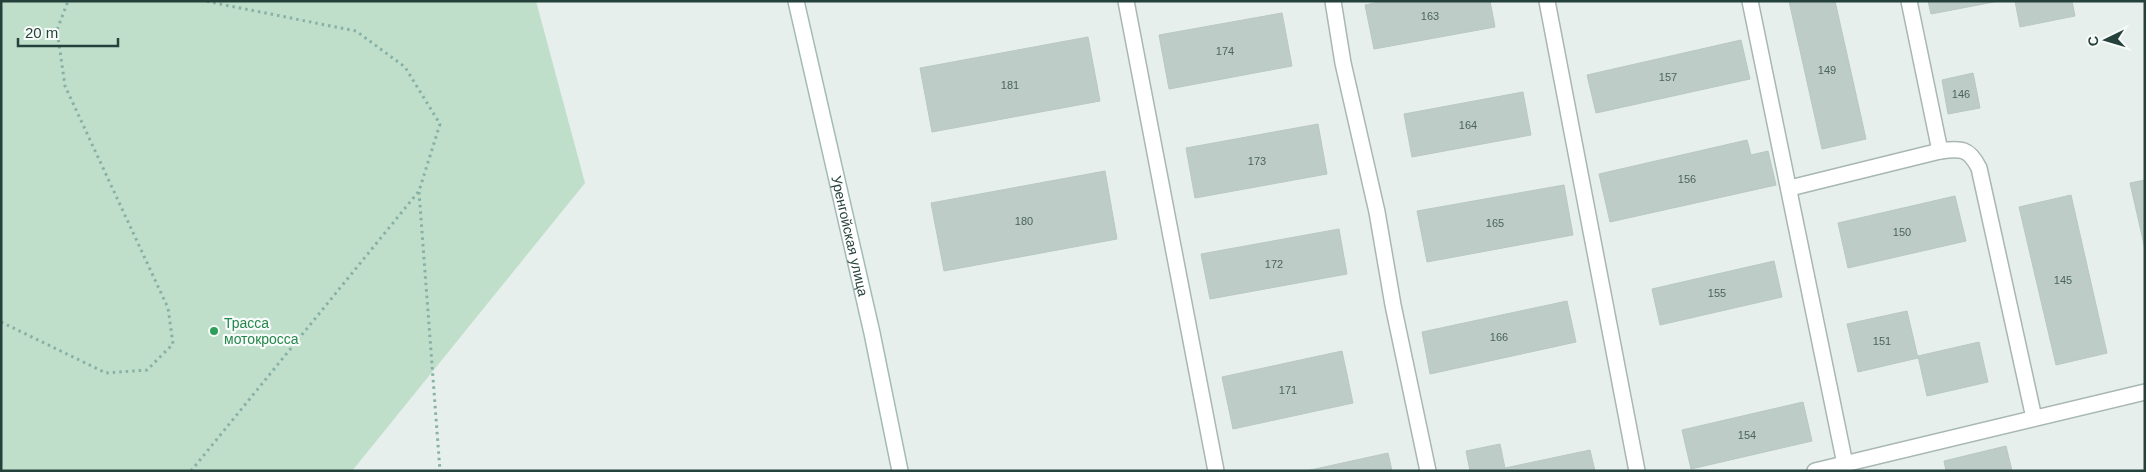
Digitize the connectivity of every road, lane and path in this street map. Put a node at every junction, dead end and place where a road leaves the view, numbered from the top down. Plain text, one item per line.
1 (68, 1) edge
2 (205, 1) edge
3 (796, 1) edge
4 (1126, 1) edge
5 (1333, 1) edge
6 (1547, 1) edge
7 (1750, 1) edge
8 (1908, 1) edge
9 (1940, 151) junction
10 (1790, 188) junction
11 (418, 191) junction
12 (1, 322) edge
13 (2145, 392) edge
14 (2034, 418) junction
15 (1845, 464) junction
16 (191, 471) edge
17 (440, 471) edge
18 (900, 471) edge
19 (1216, 471) edge
20 (1428, 471) edge
21 (1637, 471) edge
22 (1815, 471) edge

1 - 12 path
2 - 11 path
3 - 18 street, Уренгойская улица
4 - 19 street
5 - 20 street
6 - 21 street
7 - 10 street
8 - 9 street
9 - 10 street
9 - 14 street
10 - 15 street
11 - 16 path
11 - 17 path
13 - 14 street
14 - 15 street
15 - 22 street

